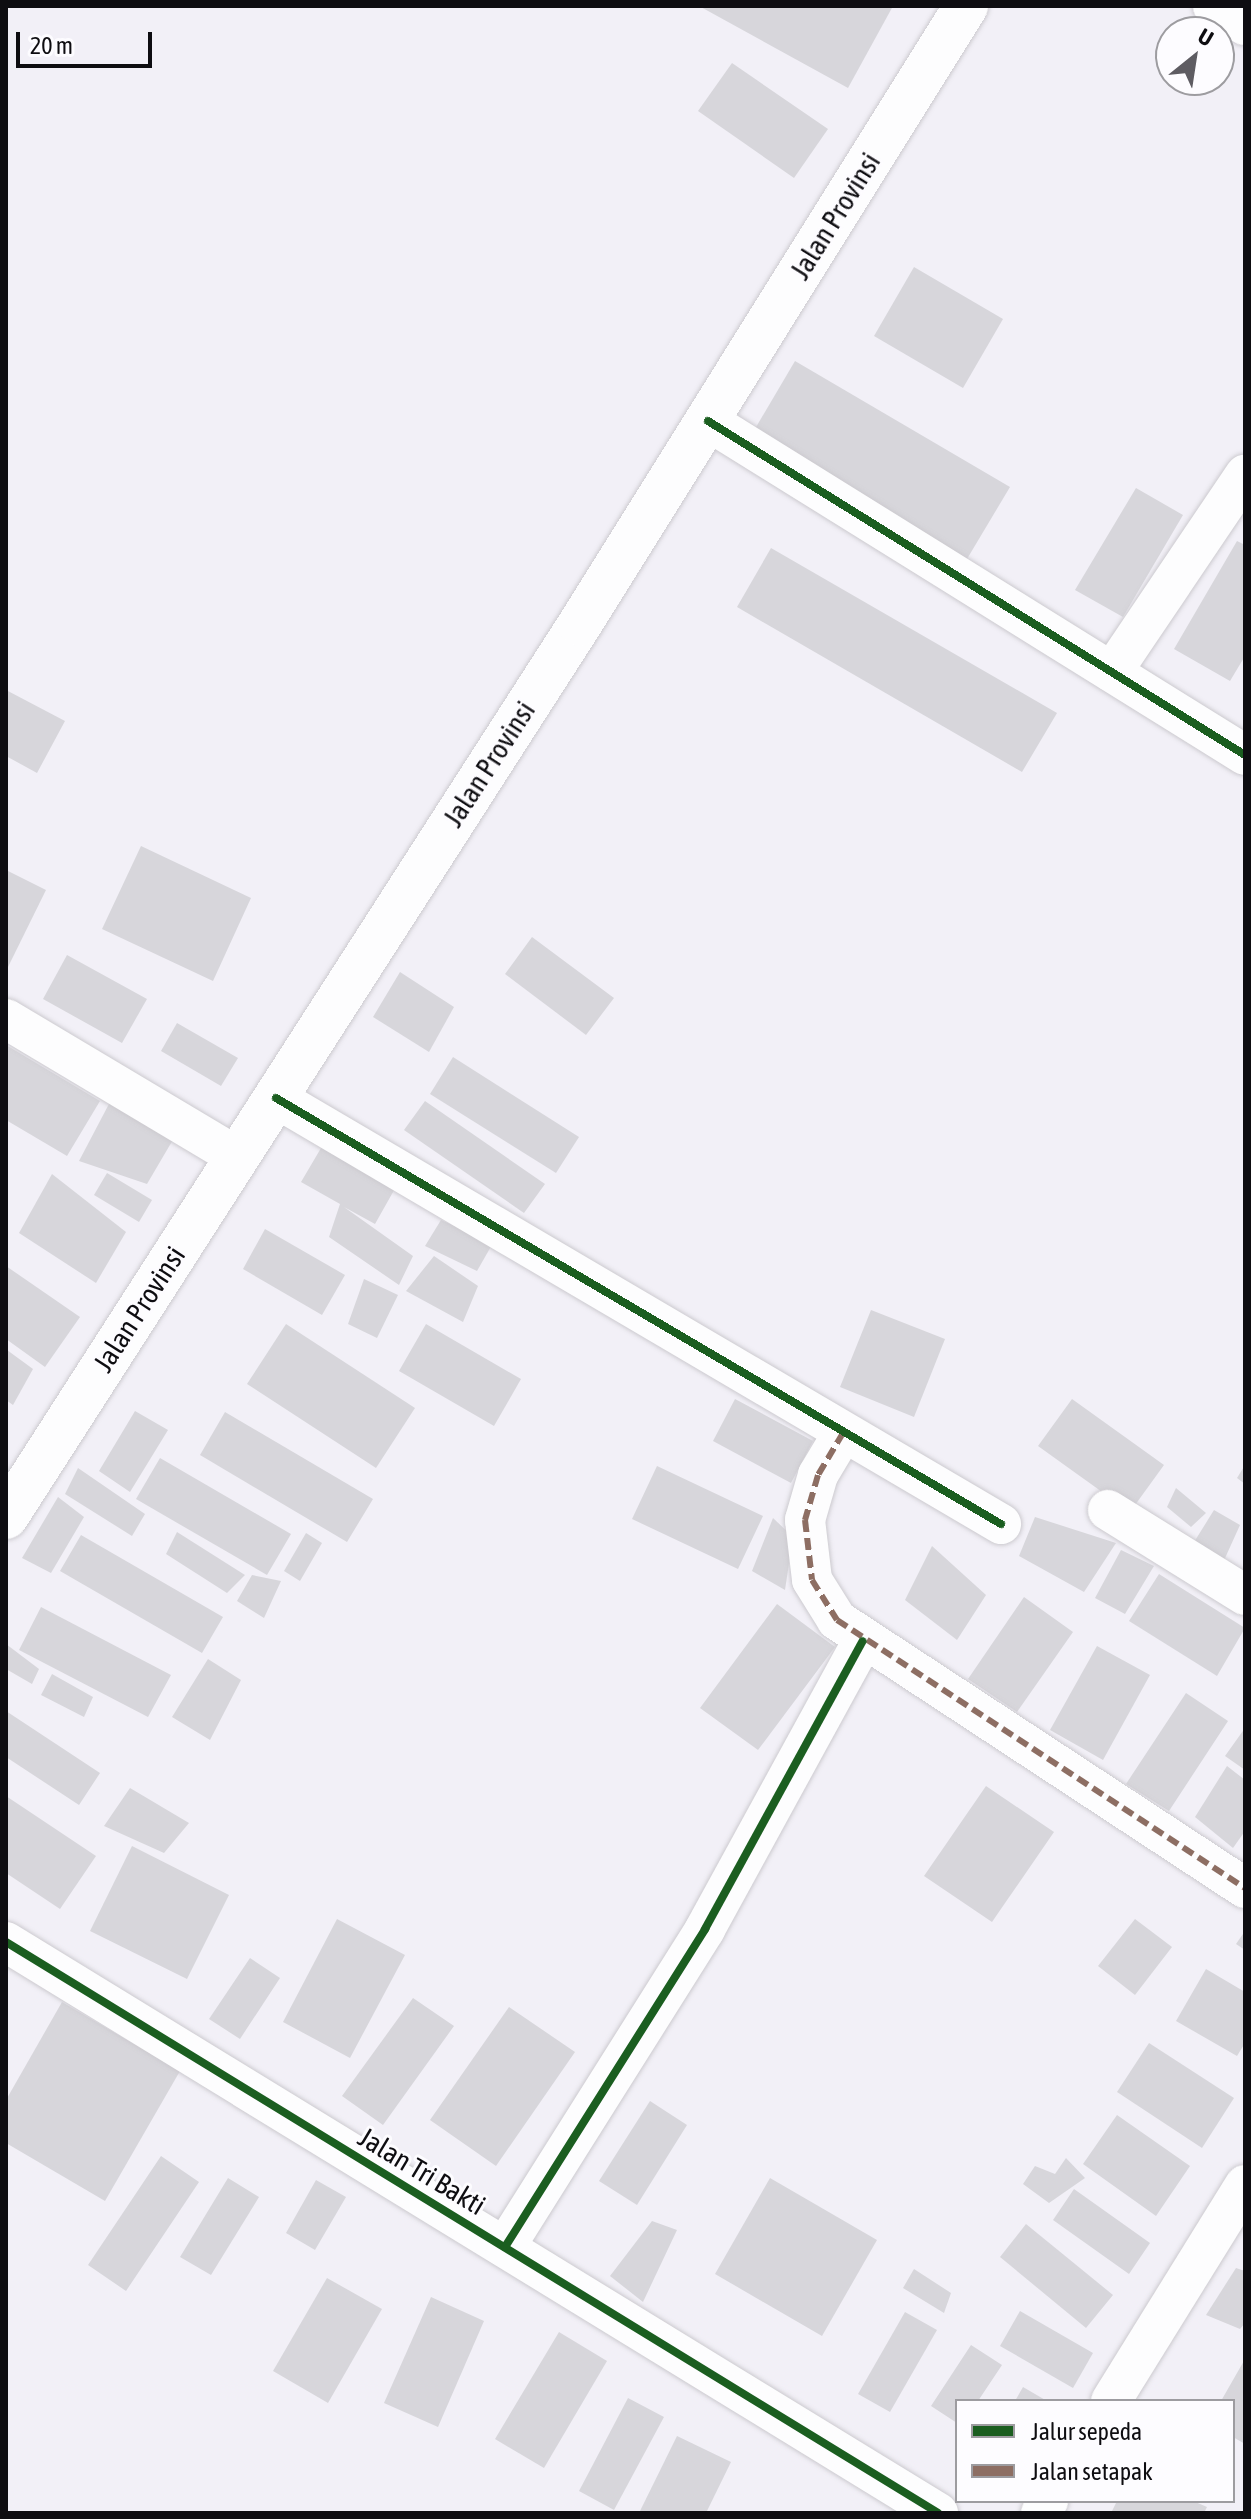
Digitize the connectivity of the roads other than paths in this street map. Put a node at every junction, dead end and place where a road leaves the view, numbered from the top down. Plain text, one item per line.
1 (966, 6) edge
2 (1213, 6) edge
3 (1245, 25) edge
4 (708, 421) junction
5 (1245, 475) edge
6 (1112, 672) junction
7 (1245, 755) edge
8 (6, 1019) edge
9 (276, 1098) junction
10 (236, 1156) junction
11 (843, 1433) junction
12 (1108, 1510) dead end
13 (6, 1517) edge
14 (1001, 1524) dead end
15 (1245, 1595) edge
16 (863, 1641) junction
17 (1245, 1888) edge
18 (6, 1942) edge
19 (1245, 2185) edge
20 (505, 2247) junction
21 (1112, 2399) edge
22 (938, 2513) edge

1 - 4 main road, Jalan Provinsi
2 - 3 street
4 - 6 street
4 - 9 main road, Jalan Provinsi
5 - 6 street
6 - 7 street
8 - 10 street
9 - 10 main road, Jalan Provinsi
9 - 11 street
10 - 13 main road, Jalan Provinsi
11 - 14 street
11 - 16 street
12 - 15 street
16 - 17 street
16 - 20 street
18 - 20 street, Jalan Tri Bakti
19 - 21 street
20 - 22 street, Jalan Tri Bakti

